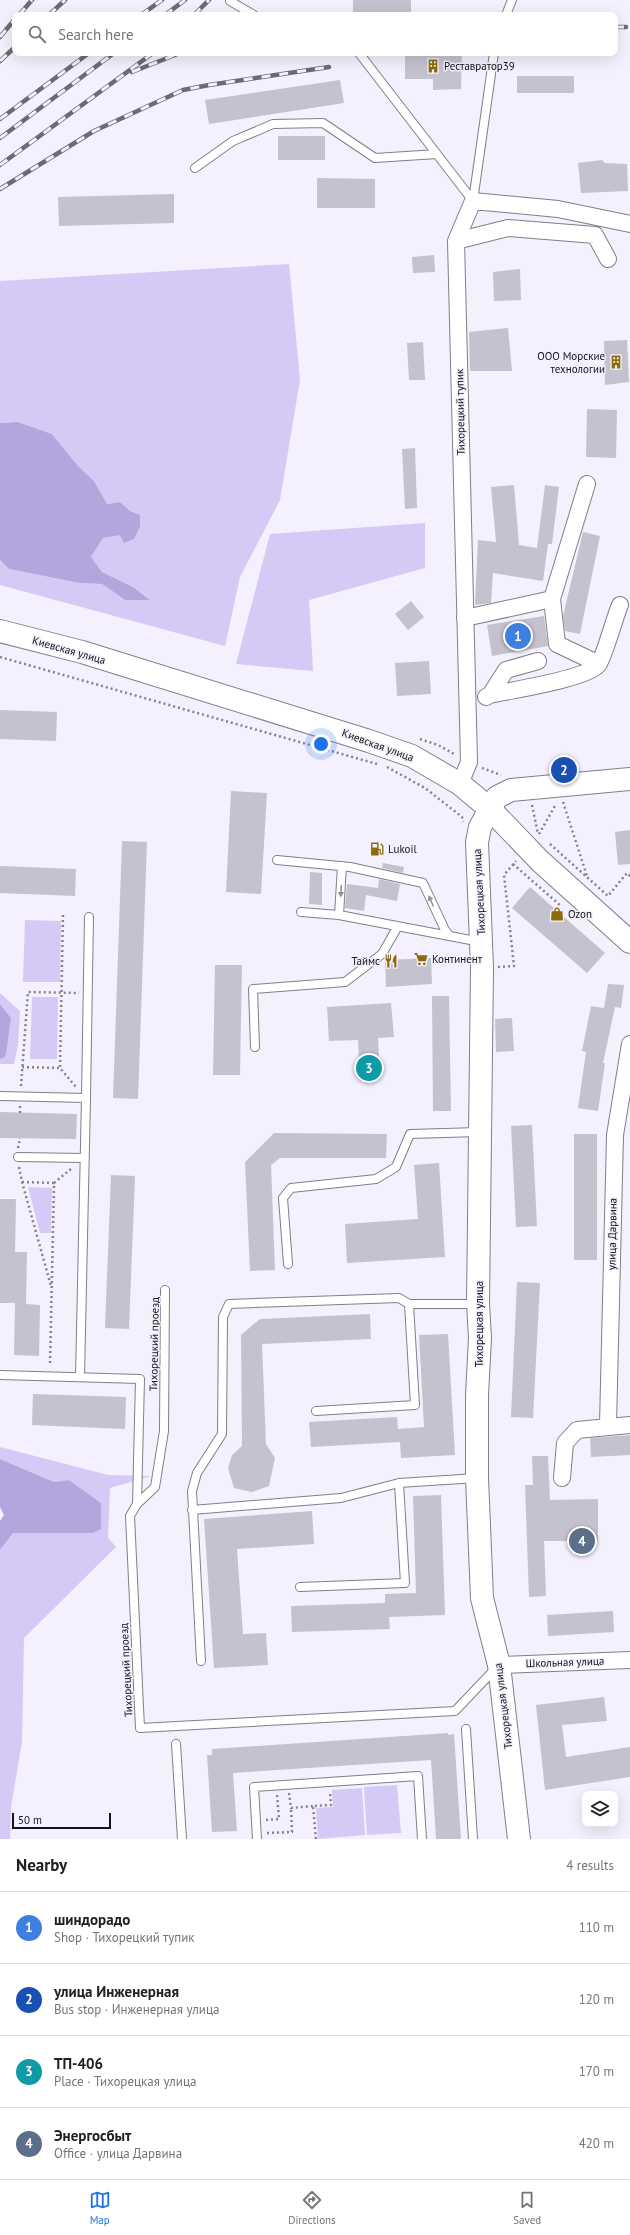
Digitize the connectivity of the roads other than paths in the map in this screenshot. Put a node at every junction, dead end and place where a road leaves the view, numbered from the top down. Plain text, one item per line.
1 (512, 0) edge
2 (230, 1) edge
3 (249, 12) edge
4 (507, 12) edge
5 (361, 56) edge
6 (494, 56) edge
7 (437, 154) junction
8 (195, 168) dead end
9 (473, 201) junction
10 (630, 224) edge
11 (456, 241) junction
12 (608, 259) dead end
13 (587, 484) dead end
14 (552, 599) junction
15 (620, 605) dead end
16 (465, 618) junction
17 (0, 631) edge
18 (538, 661) dead end
19 (598, 664) junction
20 (490, 695) junction
21 (468, 705) junction
22 (630, 779) edge
23 (460, 784) junction
24 (490, 809) junction
25 (277, 860) dead end
26 (342, 866) junction
27 (301, 912) dead end
28 (339, 915) junction
29 (89, 917) dead end
30 (398, 926) junction
31 (449, 935) junction
32 (481, 942) junction
33 (630, 942) edge
34 (630, 1044) edge
35 (255, 1047) dead end
36 (0, 1096) edge
37 (86, 1098) junction
38 (480, 1132) junction
39 (18, 1157) road end
40 (84, 1158) junction
41 (288, 1264) dead end
42 (165, 1290) dead end
43 (409, 1304) junction
44 (478, 1304) junction
45 (0, 1375) edge
46 (80, 1377) junction
47 (316, 1411) dead end
48 (608, 1425) junction
49 (630, 1425) edge
50 (477, 1478) junction
51 (562, 1478) dead end
52 (399, 1483) junction
53 (137, 1504) junction
54 (192, 1510) junction
55 (300, 1587) dead end
56 (630, 1660) edge
57 (201, 1661) dead end
58 (500, 1665) junction
59 (466, 1729) dead end
60 (176, 1744) dead end
61 (257, 1836) edge
62 (182, 1839) edge
63 (422, 1839) edge
64 (473, 1839) edge
65 (519, 1839) edge

1 - 4 lane
2 - 3 lane
5 - 7 lane
6 - 9 lane
7 - 8 lane
7 - 9 lane
9 - 10 street
9 - 11 street, Тихорецкий тупик
11 - 12 street
11 - 16 street, Тихорецкий тупик
13 - 14 street
14 - 16 street
14 - 19 street
15 - 19 street
16 - 21 street, Тихорецкий тупик
17 - 23 street, Киевская улица
18 - 20 street
19 - 20 street
20 - 21 street
21 - 23 street, Тихорецкий тупик
22 - 24 street, Тихорецкая улица
23 - 24 street, Киевская улица
24 - 32 street, Тихорецкая улица
24 - 33 street, Киевская улица
25 - 26 lane
26 -> 28 lane
31 -> 26 lane
27 - 28 lane
28 - 30 lane
29 - 37 lane
30 - 31 lane
30 - 35 lane
31 - 32 lane
32 - 38 street, Тихорецкая улица
34 - 48 street, улица Дарвина
36 - 37 lane
37 - 40 lane
38 - 41 lane
38 - 44 street, Тихорецкая улица
39 - 40 lane
40 - 46 lane
42 - 53 lane, Тихорецкий проезд
43 - 44 lane
43 - 47 lane
43 - 54 lane
44 - 50 street, Тихорецкая улица
45 - 46 lane
46 - 53 lane
48 - 49 street
48 - 51 street
50 - 52 lane
50 - 58 street, Тихорецкая улица
52 - 54 lane
52 - 55 lane
53 - 58 lane, Тихорецкий проезд
54 - 57 lane
56 - 58 street, Школьная улица
58 - 65 street, Тихорецкая улица
59 - 64 lane
60 - 62 lane
61 - 63 lane

